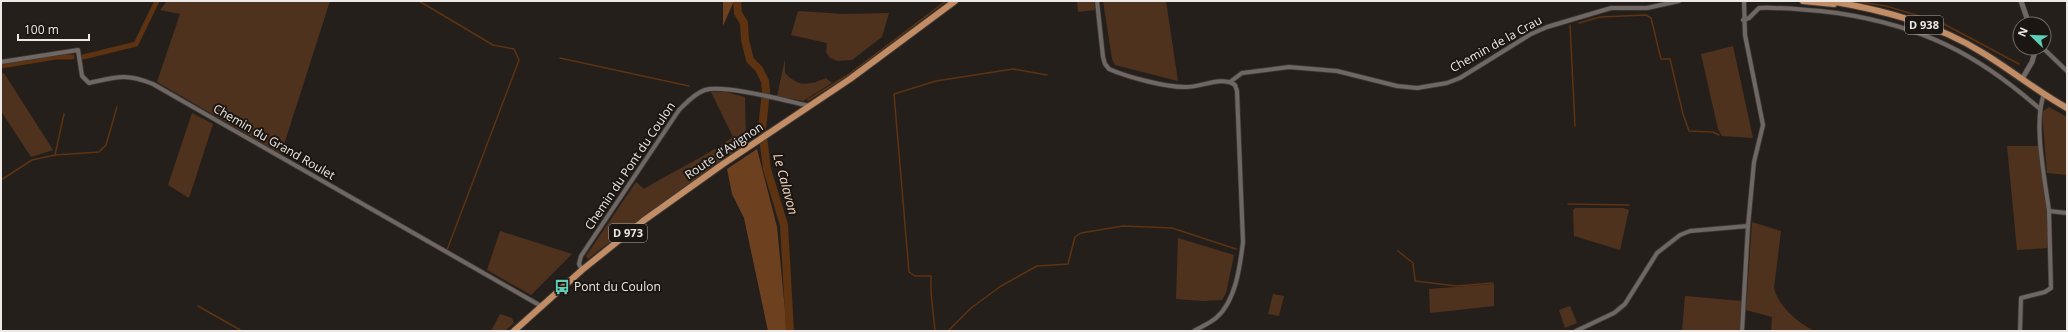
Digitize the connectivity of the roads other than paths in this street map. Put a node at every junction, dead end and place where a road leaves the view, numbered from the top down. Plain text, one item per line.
1 (955, 1) edge
2 (1098, 1) edge
3 (1679, 1) edge
4 (1744, 1) edge
5 (1803, 1) edge
6 (1830, 1) edge
7 (2021, 1) edge
8 (1852, 6) junction
9 (2026, 16) edge
10 (1743, 20) junction
11 (2034, 56) edge
12 (2052, 56) edge
13 (1, 62) edge
14 (2067, 70) edge
15 (2022, 79) junction
16 (1230, 82) junction
17 (2044, 94) junction
18 (811, 106) junction
19 (2067, 108) edge
20 (2040, 109) junction
21 (2049, 211) junction
22 (2067, 213) edge
23 (1748, 226) junction
24 (582, 270) junction
25 (541, 306) junction
26 (514, 331) edge
27 (1194, 331) edge
28 (1576, 331) edge
29 (1742, 331) edge
30 (2020, 331) edge

1 - 18 main road, Route d'Avignon
2 - 16 street
3 - 16 street, Chemin de la Crau
4 - 10 street
5 - 8 main road, D 938
6 - 8 main road, D 938
7 - 9 street
8 - 15 main road, D 938
10 - 20 street
10 - 23 street
11 - 15 street
12 - 14 street
13 - 25 street, Chemin du Grand Roulet
15 - 17 main road, D 938
16 - 27 street
17 - 19 main road, D 938
17 - 20 street
18 - 24 main road, Route d'Avignon / D 973
18 - 24 street, Chemin du Pont du Coulon
20 - 21 street
21 - 22 street
21 - 30 street
23 - 28 street
23 - 29 street
24 - 25 main road, Route d'Avignon / D 973
25 - 26 main road, Route d'Avignon / D 973

